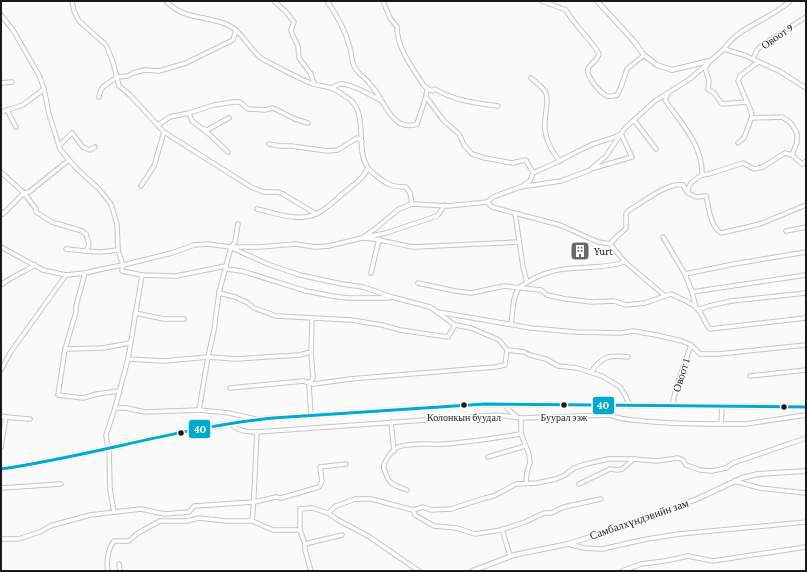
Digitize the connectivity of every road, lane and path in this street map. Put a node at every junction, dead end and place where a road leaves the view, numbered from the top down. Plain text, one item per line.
1 (72, 1) edge
2 (166, 1) edge
3 (274, 1) edge
4 (327, 1) edge
5 (383, 1) edge
6 (542, 1) edge
7 (597, 1) edge
8 (790, 1) edge
9 (1, 16) edge
10 (806, 17) edge
11 (236, 30) junction
12 (724, 49) junction
13 (644, 55) junction
14 (753, 59) junction
15 (709, 61) junction
16 (758, 62) junction
17 (117, 77) junction
18 (531, 78) dead end
19 (12, 82) dead end
20 (1, 84) edge
21 (314, 84) junction
22 (331, 88) junction
23 (427, 88) junction
24 (806, 88) edge
25 (44, 89) junction
26 (668, 94) junction
27 (99, 97) dead end
28 (426, 97) junction
29 (381, 101) junction
30 (746, 102) junction
31 (498, 106) dead end
32 (7, 110) junction
33 (1, 112) edge
34 (189, 113) junction
35 (229, 118) dead end
36 (752, 118) junction
37 (634, 120) junction
38 (308, 123) dead end
39 (158, 125) junction
40 (16, 128) dead end
41 (201, 128) junction
42 (164, 132) junction
43 (621, 134) junction
44 (362, 141) junction
45 (738, 143) dead end
46 (269, 144) dead end
47 (59, 146) junction
48 (95, 147) dead end
49 (656, 149) dead end
50 (228, 152) dead end
51 (792, 155) junction
52 (69, 160) junction
53 (560, 161) junction
54 (806, 161) edge
55 (368, 168) junction
56 (590, 170) junction
57 (1, 172) edge
58 (533, 174) junction
59 (702, 175) junction
60 (141, 186) dead end
61 (520, 187) junction
62 (24, 193) junction
63 (688, 193) junction
64 (487, 202) junction
65 (412, 204) junction
66 (445, 205) junction
67 (806, 205) edge
68 (257, 209) dead end
69 (1, 212) edge
70 (515, 212) junction
71 (316, 214) junction
72 (238, 224) dead end
73 (806, 226) edge
74 (786, 231) dead end
75 (662, 237) dead end
76 (362, 238) junction
77 (379, 239) junction
78 (519, 242) junction
79 (610, 244) junction
80 (1, 247) edge
81 (231, 247) junction
82 (66, 249) dead end
83 (118, 250) junction
84 (86, 251) junction
85 (806, 252) edge
86 (624, 262) junction
87 (35, 265) junction
88 (123, 265) junction
89 (226, 267) junction
90 (85, 273) junction
91 (371, 273) dead end
92 (142, 274) junction
93 (685, 274) junction
94 (66, 275) junction
95 (806, 275) edge
96 (527, 282) junction
97 (418, 283) dead end
98 (1, 286) edge
99 (519, 289) junction
100 (692, 292) junction
101 (219, 293) junction
102 (806, 293) edge
103 (665, 296) junction
104 (392, 298) junction
105 (697, 309) junction
106 (437, 312) junction
107 (135, 313) junction
108 (312, 318) junction
109 (806, 318) edge
110 (184, 319) dead end
111 (511, 324) junction
112 (455, 325) junction
113 (130, 342) junction
114 (691, 345) junction
115 (806, 345) edge
116 (65, 349) junction
117 (507, 350) junction
118 (311, 352) junction
119 (208, 357) junction
120 (628, 357) dead end
121 (128, 359) junction
122 (1, 370) edge
123 (806, 370) edge
124 (591, 372) junction
125 (750, 376) dead end
126 (311, 383) junction
127 (230, 388) dead end
128 (119, 391) junction
129 (504, 404) junction
130 (672, 405) junction
131 (630, 406) junction
132 (722, 406) junction
133 (806, 407) edge
134 (115, 408) junction
135 (199, 410) junction
136 (806, 415) edge
137 (311, 416) junction
138 (521, 418) junction
139 (30, 419) dead end
140 (256, 420) junction
141 (391, 422) junction
142 (230, 424) junction
143 (722, 424) junction
144 (257, 432) junction
145 (520, 434) junction
146 (806, 438) edge
147 (1, 443) edge
148 (525, 446) junction
149 (1, 447) edge
150 (109, 448) junction
151 (394, 450) junction
152 (488, 457) dead end
153 (615, 459) junction
154 (634, 459) junction
155 (346, 464) dead end
156 (1, 468) edge
157 (610, 469) junction
158 (806, 471) edge
159 (734, 481) junction
160 (526, 483) junction
161 (61, 484) dead end
162 (579, 484) dead end
163 (1, 488) edge
164 (407, 490) dead end
165 (806, 493) edge
166 (601, 499) dead end
167 (254, 502) junction
168 (413, 510) junction
169 (114, 512) junction
170 (328, 513) junction
171 (252, 521) junction
172 (806, 522) edge
173 (502, 529) junction
174 (300, 530) junction
175 (342, 535) dead end
176 (1, 539) edge
177 (305, 544) junction
178 (568, 544) junction
179 (806, 547) edge
180 (510, 556) junction
181 (120, 564) dead end
182 (108, 571) edge
183 (120, 571) edge
184 (310, 571) edge
185 (419, 571) edge
186 (472, 571) edge
187 (622, 571) edge

1 - 17 street
2 - 11 street
3 - 21 street
4 - 29 street
5 - 23 street
6 - 13 street
7 - 13 street
8 - 12 street
9 - 25 street
10 - 14 street, Овоот 9
11 - 17 street
11 - 21 street
12 - 14 street
12 - 15 street
13 - 15 street
14 - 16 street
15 - 26 street
15 - 30 street
16 - 24 street
16 - 30 street
17 - 27 street
17 - 39 street
18 - 53 street
19 - 20 street
21 - 22 street
22 - 29 street
22 - 44 street
23 - 28 street
23 - 31 street
25 - 32 street
25 - 47 street
26 - 37 street
26 - 59 street
28 - 29 street
28 - 58 street
30 - 36 street
32 - 33 street
32 - 40 street
34 - 38 street
34 - 39 street
34 - 41 street
35 - 41 street
36 - 45 street
36 - 51 street
37 - 43 street
37 - 49 street
39 - 42 street
41 - 50 street
42 - 60 street
42 - 71 street
43 - 53 street
43 - 56 street
43 - 56 street
44 - 46 street
44 - 55 street
47 - 48 street
47 - 52 street
51 - 54 street
51 - 59 street
52 - 62 street
52 - 83 street
53 - 58 street
55 - 65 street
55 - 71 street
56 - 61 street
57 - 62 street
58 - 61 street
59 - 63 street
61 - 64 street
62 - 69 street
62 - 84 street
63 - 67 street
63 - 79 street
64 - 66 street
64 - 70 street
65 - 66 street
65 - 76 street
66 - 76 street
68 - 71 street
70 - 78 street
70 - 79 street
72 - 81 street
73 - 74 street
75 - 93 street
76 - 77 street
76 - 81 street
77 - 78 street
77 - 91 street
78 - 96 street
79 - 86 street
80 - 87 street
81 - 88 street
81 - 89 street
81 - 104 street
82 - 84 street
83 - 84 street
83 - 88 street
85 - 93 street
86 - 96 street
86 - 103 street
87 - 94 street
87 - 98 street
88 - 90 street
88 - 92 street
89 - 92 street
89 - 101 street
89 - 104 street
90 - 94 street
90 - 116 street
92 - 107 street
93 - 100 street
94 - 122 street
95 - 100 street
96 - 99 street
97 - 99 street
99 - 103 street
99 - 111 street
100 - 105 street
101 - 108 street
101 - 119 street
102 - 105 street
103 - 105 street
104 - 106 street
105 - 109 street
106 - 111 street
106 - 112 street
107 - 110 street
107 - 113 street
108 - 112 street
108 - 118 street
111 - 114 street
112 - 117 street
113 - 116 street
113 - 121 street
114 - 115 street
114 - 130 street, Овоот 1
116 - 128 street
117 - 124 street
117 - 126 street
118 - 119 street
118 - 126 street
119 - 121 street
119 - 135 street
120 - 124 street
121 - 128 street
123 - 125 street
124 - 131 street
126 - 127 street
126 - 137 street
128 - 134 street
129 - 131 main road
129 - 137 main road
129 - 138 street
130 - 131 main road
130 - 132 main road
132 - 133 main road
132 - 143 street
134 - 135 street
134 - 150 street
135 - 140 street
136 - 143 street
137 - 140 main road
138 - 141 street
138 - 143 street
138 - 145 street
139 - 147 street
140 - 142 main road
141 - 144 street
141 - 151 street
142 - 144 street
142 - 150 main road
144 - 167 street
145 - 148 street
145 - 151 street
146 - 154 street
147 - 149 street
148 - 152 street
148 - 160 street
150 - 156 main road
150 - 169 street
151 - 164 street
153 - 154 street
153 - 157 street
153 - 160 street
154 - 157 street
155 - 167 street
157 - 162 street
158 - 159 street, Самбалхүндэвийн зам
159 - 165 street
159 - 178 street, Самбалхүндэвийн зам
160 - 168 street
161 - 163 street
166 - 173 street
167 - 169 street
167 - 171 street
168 - 170 street
168 - 173 street
169 - 176 street
170 - 174 street
170 - 185 street
171 - 174 street
171 - 182 street
172 - 178 street
173 - 180 street
174 - 177 street
175 - 177 street
177 - 184 street
178 - 180 street, Самбалхүндэвийн зам
179 - 187 street
180 - 186 street, Самбалхүндэвийн зам
181 - 183 street

